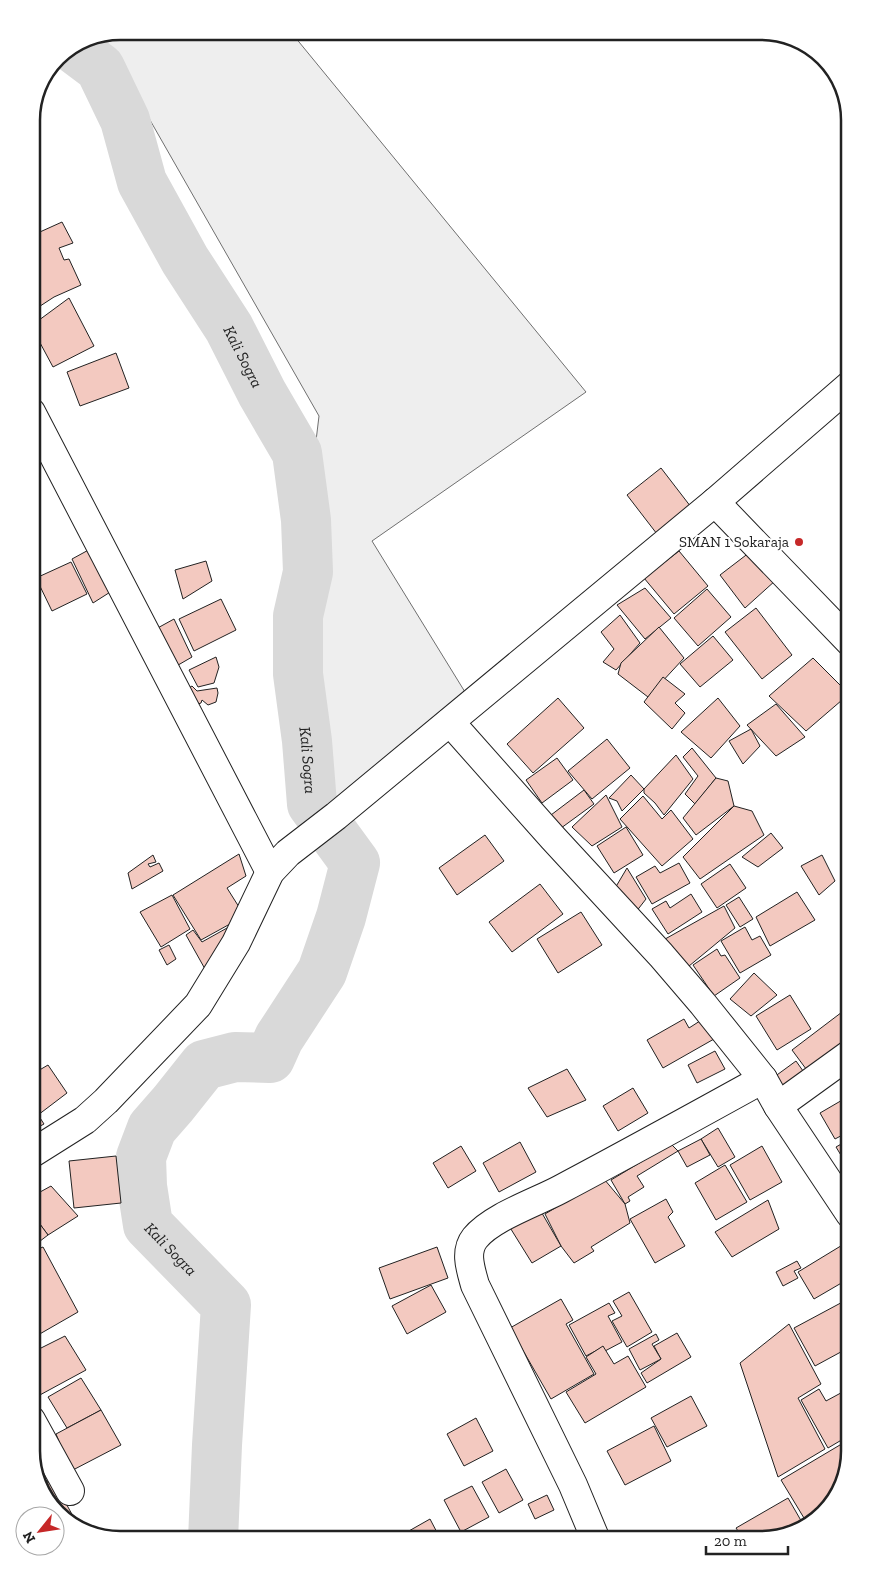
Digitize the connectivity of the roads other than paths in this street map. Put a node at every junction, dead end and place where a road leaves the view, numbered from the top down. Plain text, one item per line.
1 (841, 393) edge
2 (40, 428) edge
3 (715, 502) junction
4 (841, 633) edge
5 (450, 722) junction
6 (279, 863) junction
7 (841, 1060) edge
8 (762, 1079) junction
9 (778, 1106) junction
10 (40, 1148) edge
11 (841, 1200) edge
12 (40, 1436) edge
13 (70, 1491) dead end
14 (592, 1531) edge

1 - 3 street
2 - 6 street
3 - 4 street
3 - 5 street
5 - 6 street
5 - 8 street
6 - 10 street
7 - 9 street
8 - 9 street
8 - 14 street
9 - 11 street
12 - 13 street

